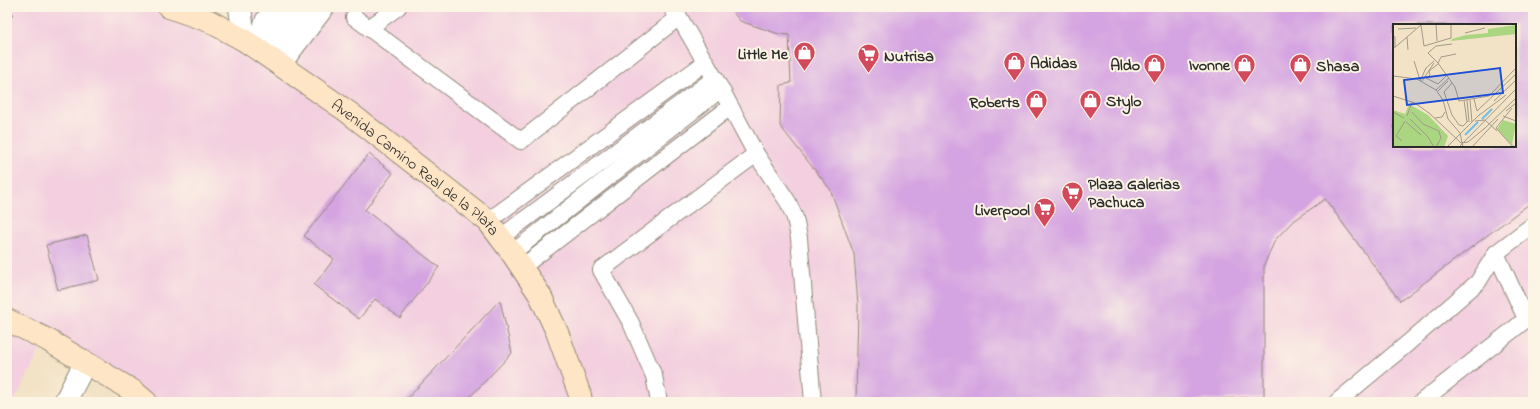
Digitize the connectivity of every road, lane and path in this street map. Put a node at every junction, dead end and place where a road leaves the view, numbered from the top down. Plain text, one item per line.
1 (169, 7) edge
2 (240, 7) edge
3 (273, 7) edge
4 (290, 7) edge
5 (308, 7) edge
6 (327, 7) edge
7 (398, 7) edge
8 (675, 12) edge
9 (208, 14) edge
10 (354, 17) dead end
11 (369, 28) junction
12 (262, 53) junction
13 (706, 62) junction
14 (718, 83) junction
15 (730, 107) junction
16 (756, 154) junction
17 (1533, 225) edge
18 (506, 245) junction
19 (1496, 253) junction
20 (1530, 317) edge
21 (7, 320) edge
22 (85, 363) junction
23 (135, 398) edge
24 (65, 402) edge
25 (581, 402) edge
26 (659, 402) edge
27 (813, 402) edge
28 (1337, 402) edge
29 (1421, 402) edge

1 - 9 main road, Avenida Camino Real de la Plata
2 - 12 street
3 - 12 lane
4 - 12 lane
5 - 12 lane
6 - 12 lane
7 - 11 lane
8 - 11 lane
8 - 13 lane
9 - 12 main road, Avenida Camino Real de la Plata
10 - 11 lane
12 - 18 main road, Avenida Camino Real de la Plata
13 - 14 lane
13 - 18 lane
14 - 15 lane
14 - 18 lane
15 - 16 lane
15 - 18 lane
16 - 26 lane
16 - 27 lane
17 - 19 lane
18 - 25 main road, Avenida Camino Real de la Plata
19 - 20 lane
19 - 28 lane
20 - 29 lane
21 - 22 main road
22 - 23 main road
22 - 24 street

